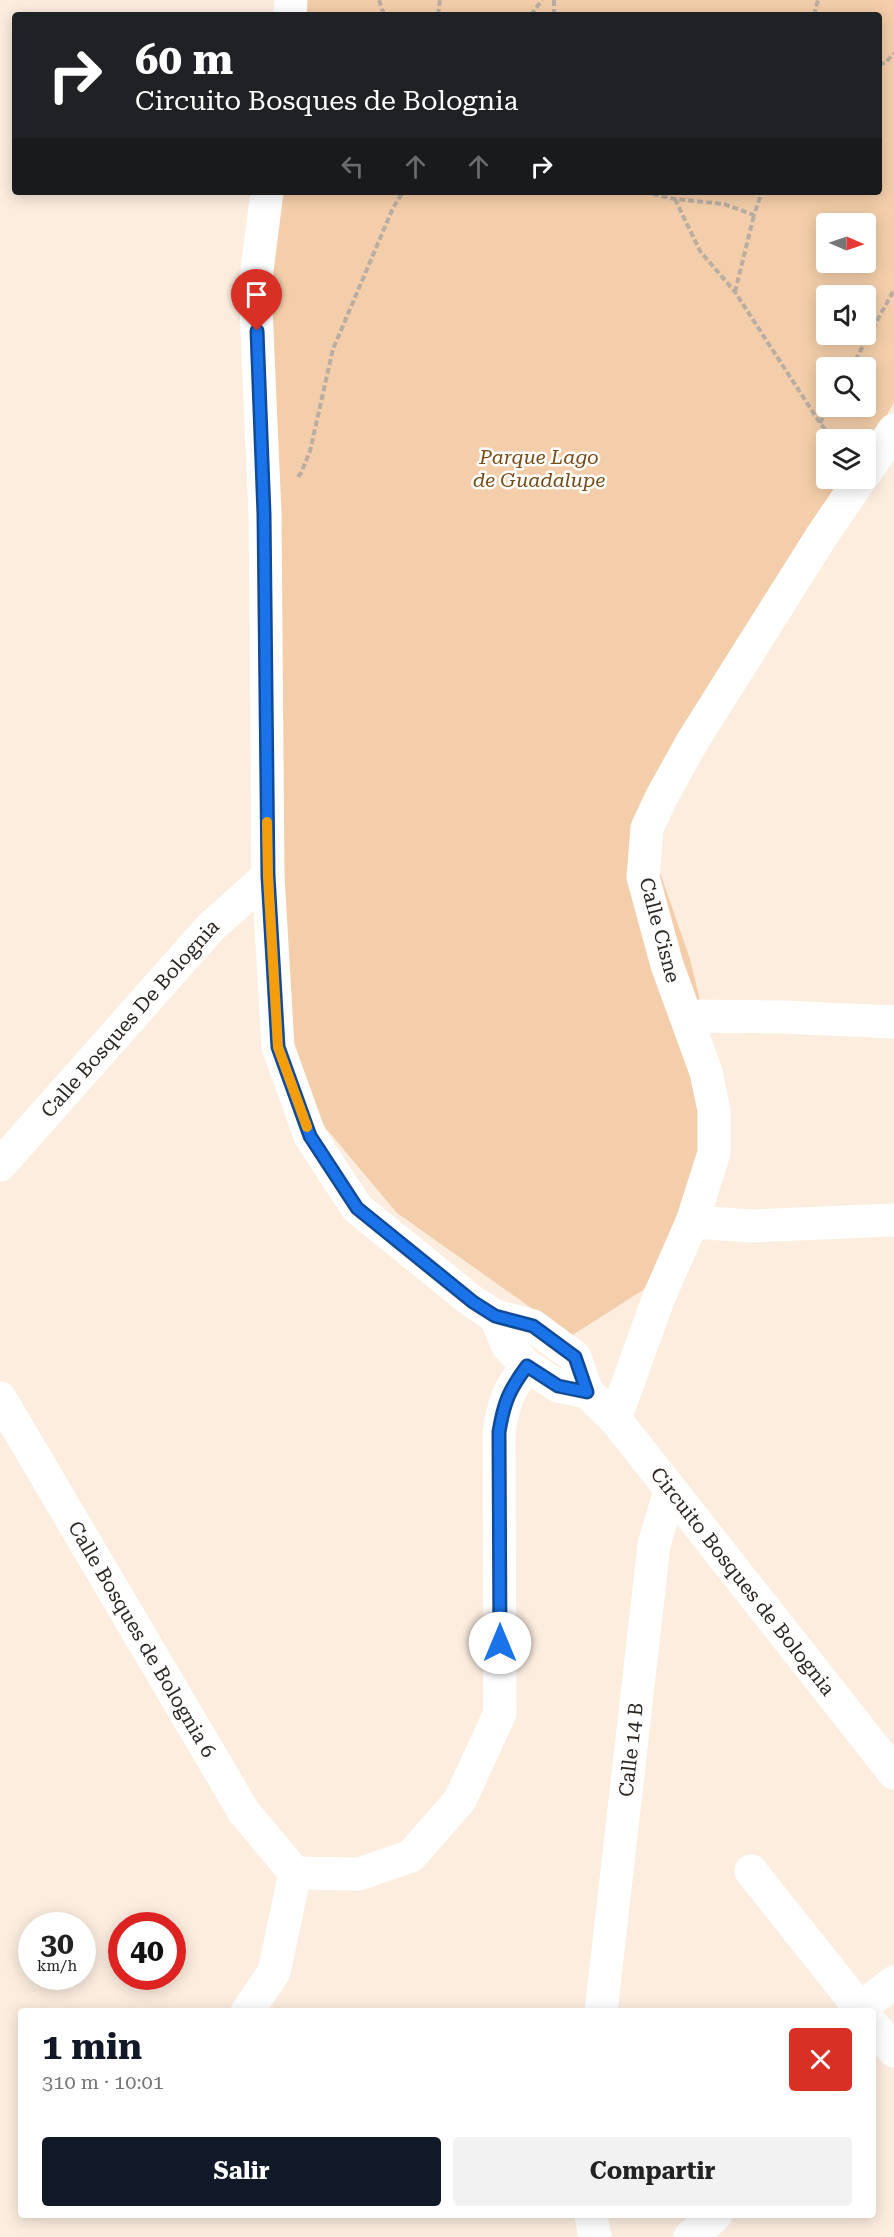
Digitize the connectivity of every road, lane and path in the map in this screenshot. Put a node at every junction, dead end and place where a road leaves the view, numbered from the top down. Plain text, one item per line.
1 (894, 52) edge
2 (882, 64) edge
3 (267, 195) edge
4 (401, 195) edge
5 (657, 195) edge
6 (761, 195) edge
7 (675, 199) junction
8 (754, 215) junction
9 (894, 290) edge
10 (735, 292) junction
11 (857, 357) edge
12 (823, 417) edge
13 (820, 423) junction
14 (825, 429) edge
15 (894, 430) edge
16 (876, 457) edge
17 (854, 489) edge
18 (264, 514) junction
19 (268, 876) junction
20 (686, 1016) junction
21 (894, 1022) edge
22 (0, 1165) edge
23 (894, 1220) edge
24 (692, 1222) junction
25 (495, 1316) junction
26 (527, 1366) junction
27 (587, 1392) junction
28 (0, 1398) edge
29 (615, 1419) junction
30 (670, 1491) junction
31 (894, 1773) edge
32 (751, 1871) dead end
33 (296, 1873) junction
34 (894, 1982) edge
35 (250, 2008) edge
36 (601, 2008) edge
37 (859, 2008) edge
38 (871, 2008) edge
39 (876, 2029) edge
40 (894, 2051) edge
41 (591, 2218) edge
42 (713, 2218) edge
43 (595, 2237) edge
44 (690, 2237) edge

1 - 2 path
3 - 18 street, Circuito Bosques de Bolognia
4 - 18 path
5 - 7 path
6 - 8 path
7 - 8 path
7 - 10 path
8 - 10 path
9 - 11 path
10 - 13 path
12 - 13 path
13 - 14 path
15 - 16 street
17 - 20 street, Calle Cisne
18 - 19 street, Circuito Bosques de Bolognia
19 - 22 street, Calle Bosques De Bolognia
19 - 25 street, Circuito Bosques de Bolognia
20 - 21 street
20 - 24 street, Calle Cisne
23 - 24 street
24 - 29 street, Calle Cisne
25 - 26 street
25 - 27 street, Circuito Bosques de Bolognia
26 - 27 street
26 - 33 street
27 - 29 street, Circuito Bosques de Bolognia
28 - 33 street, Calle Bosques de Bolognia 6
29 - 30 street, Circuito Bosques de Bolognia
30 - 31 street, Circuito Bosques de Bolognia
30 - 36 street, Calle 14 B
32 - 37 street
33 - 35 street
34 - 38 street
39 - 40 street
41 - 43 street
42 - 44 street

